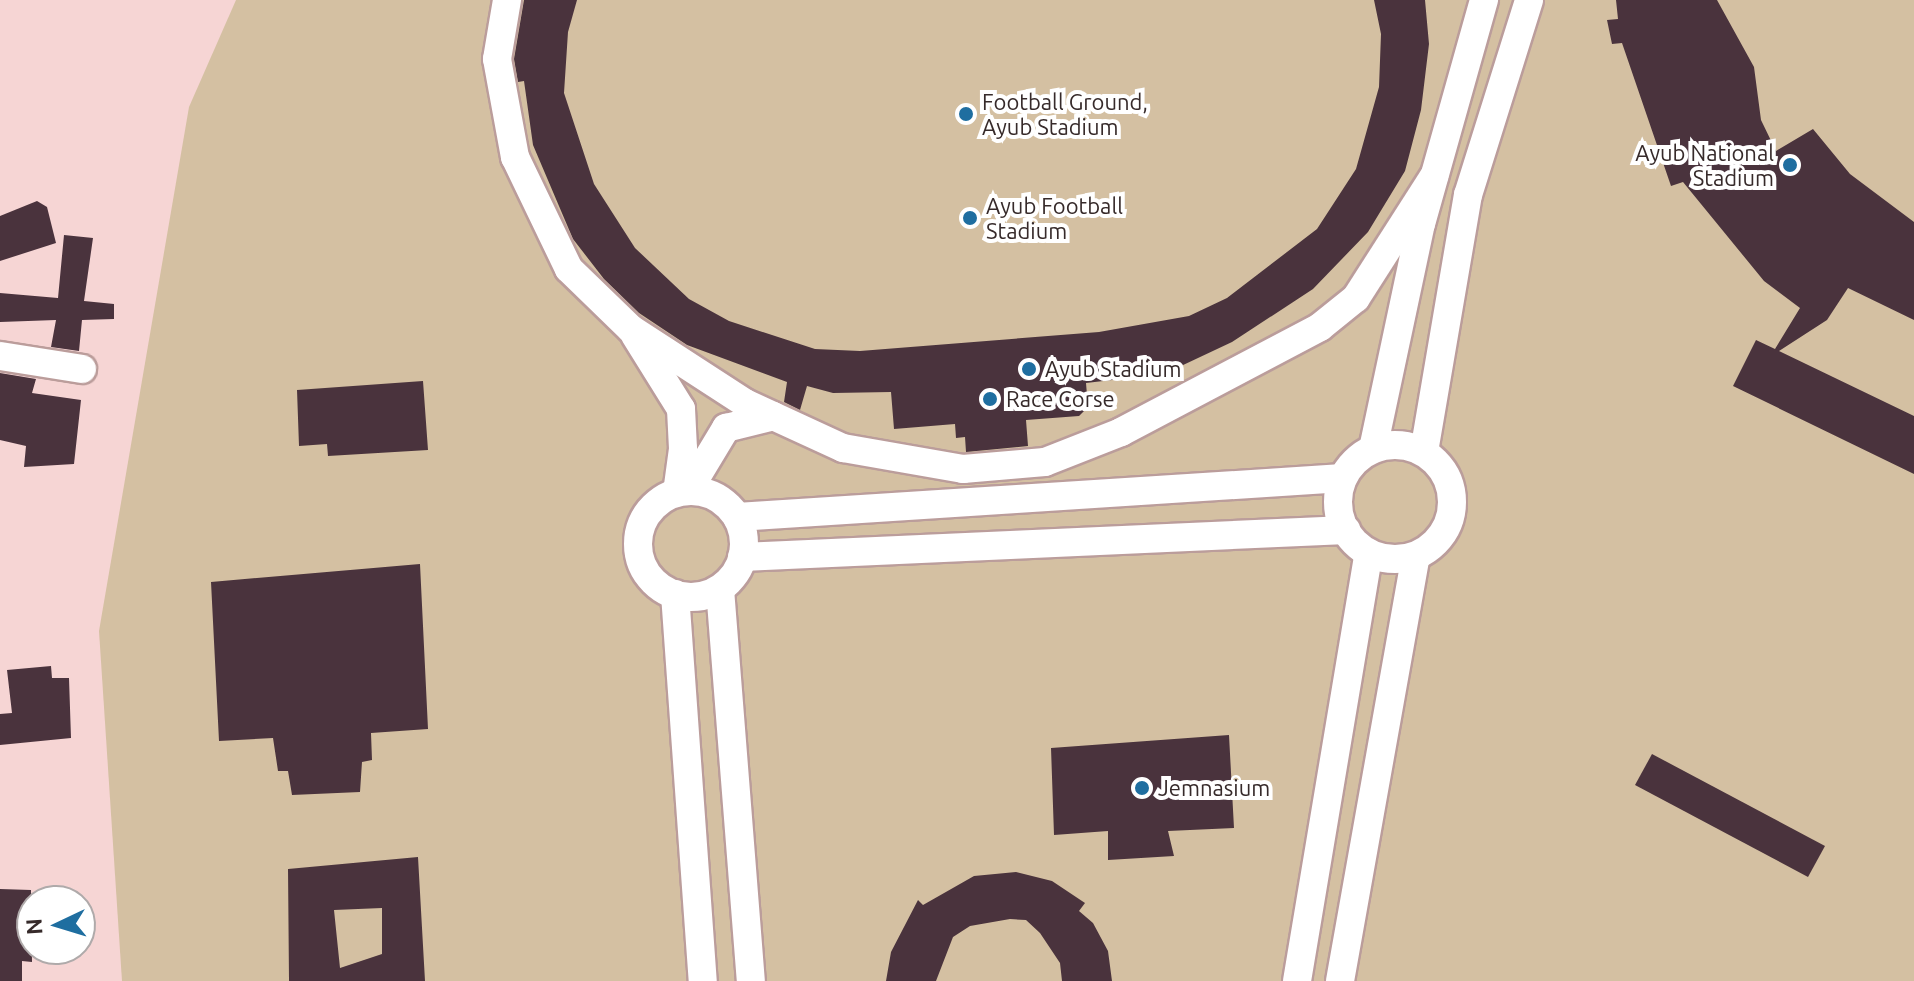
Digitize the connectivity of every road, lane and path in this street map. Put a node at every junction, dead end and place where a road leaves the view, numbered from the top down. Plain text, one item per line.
1 (507, 0) edge
2 (1484, 0) edge
3 (1529, 0) edge
4 (1434, 176) junction
5 (1421, 224) junction
6 (1384, 258) junction
7 (631, 329) junction
8 (0, 356) edge
9 (82, 369) dead end
10 (774, 416) junction
11 (1373, 449) junction
12 (1424, 452) junction
13 (1343, 478) junction
14 (682, 492) junction
15 (737, 517) junction
16 (1346, 530) junction
17 (1369, 553) junction
18 (1416, 556) junction
19 (742, 557) junction
20 (720, 589) junction
21 (675, 594) junction
22 (703, 981) edge
23 (751, 981) edge
24 (1297, 981) edge
25 (1340, 981) edge

1 - 7 street
2 - 4 street
3 - 12 street
4 - 5 street
4 - 6 street
5 - 6 street
5 - 11 street
6 - 10 street
7 - 10 street
7 - 14 street
8 - 9 street
10 - 14 street
11 - 12 street
11 - 13 street
12 - 18 street
13 - 15 street
13 - 16 street
14 - 15 street
14 - 21 street
15 - 19 street
16 - 17 street
16 - 19 street
17 - 18 street
17 - 24 street
18 - 25 street
19 - 20 street
20 - 21 street
20 - 23 street
21 - 22 street

